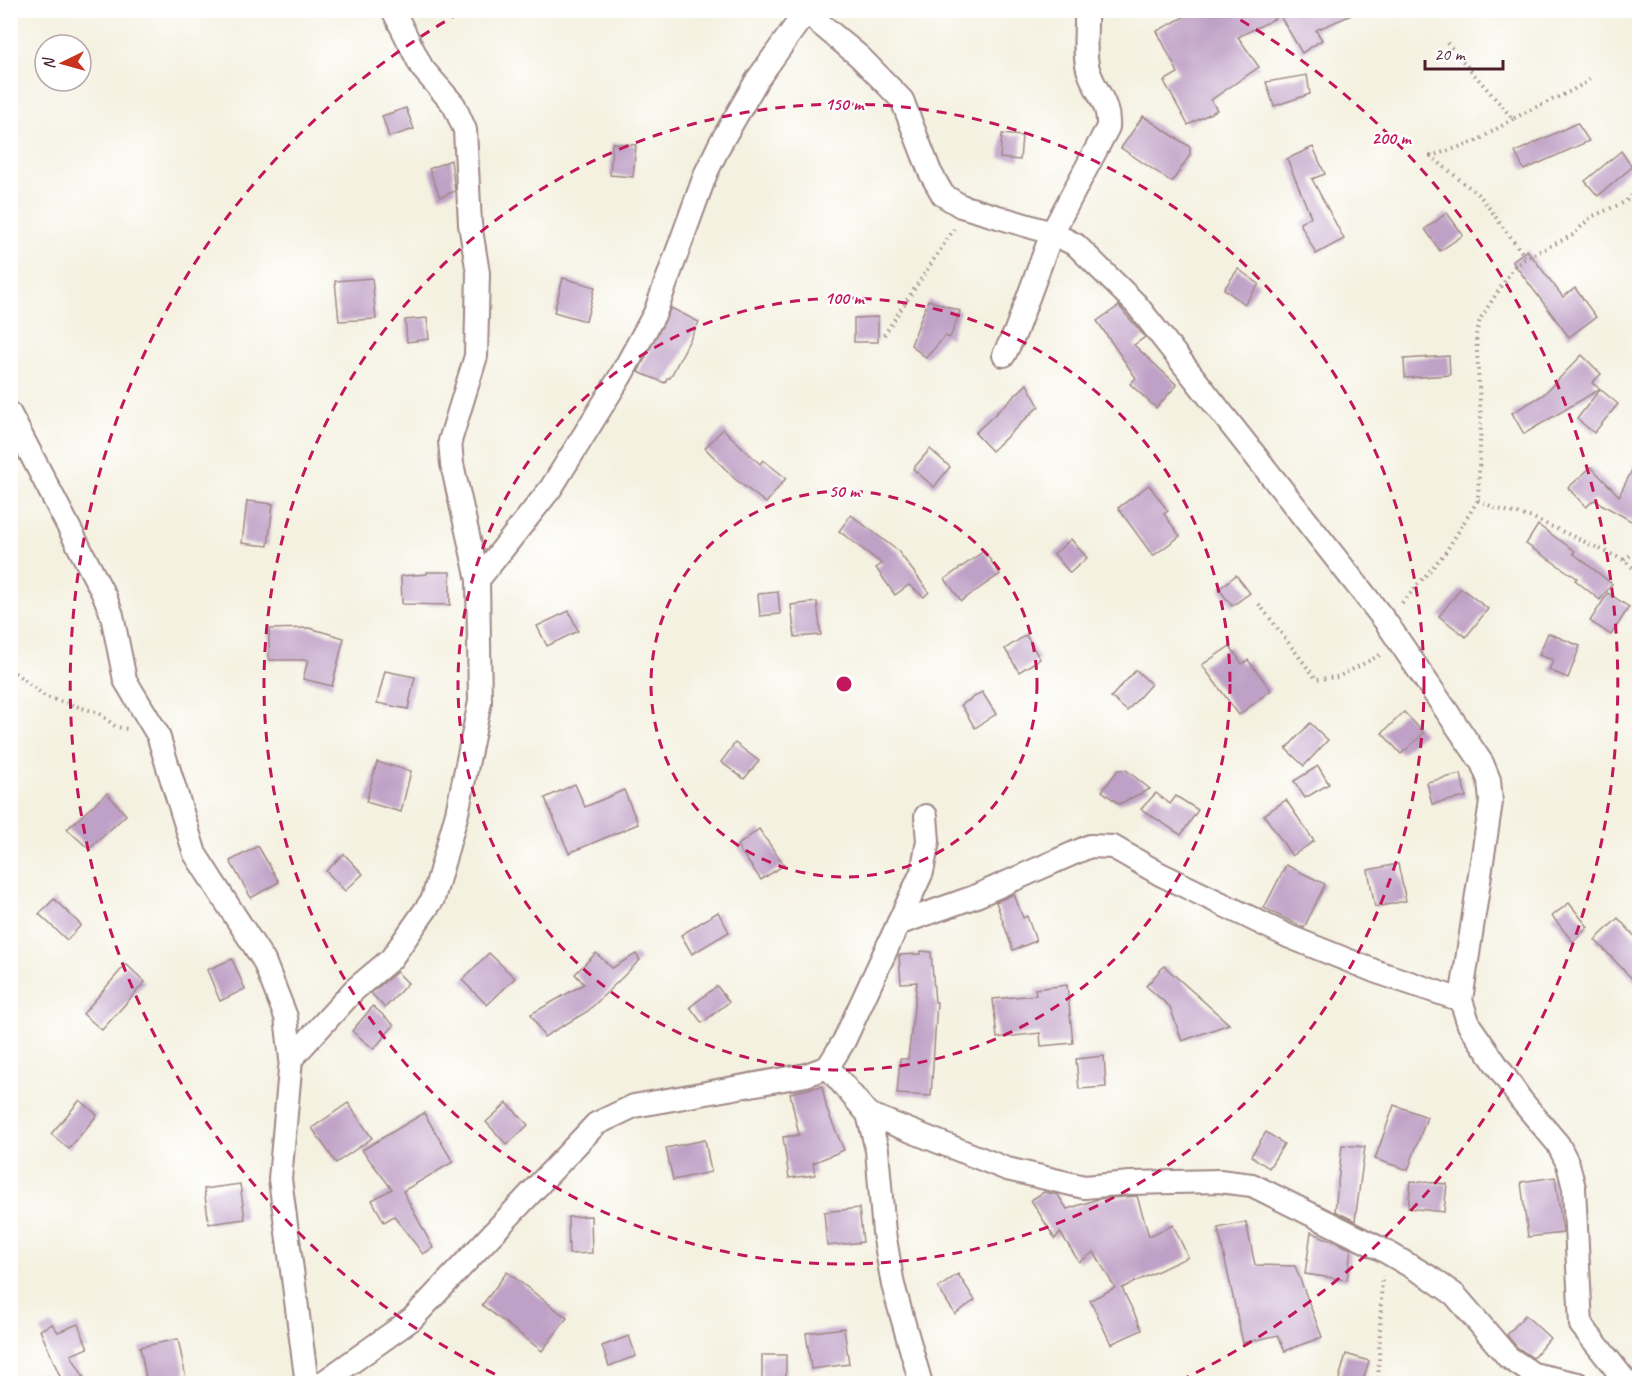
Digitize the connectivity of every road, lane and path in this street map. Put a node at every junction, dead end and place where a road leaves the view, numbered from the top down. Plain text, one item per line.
1 (393, 10) edge
2 (1086, 10) edge
3 (806, 11) edge
4 (1447, 43) dead end
5 (1592, 78) dead end
6 (1513, 119) junction
7 (1640, 188) edge
8 (961, 206) junction
9 (1052, 233) junction
10 (1526, 258) junction
11 (884, 335) dead end
12 (1004, 356) dead end
13 (10, 414) edge
14 (1478, 500) junction
15 (1640, 548) edge
16 (1624, 560) junction
17 (1640, 574) edge
18 (478, 580) junction
19 (1259, 604) dead end
20 (1386, 622) junction
21 (1400, 642) junction
22 (10, 669) edge
23 (158, 735) junction
24 (926, 816) dead end
25 (898, 924) junction
26 (1461, 1000) junction
27 (291, 1059) junction
28 (828, 1067) junction
29 (868, 1114) junction
30 (1383, 1250) junction
31 (307, 1383) edge
32 (321, 1383) edge
33 (921, 1383) edge
34 (1378, 1383) edge
35 (1578, 1383) edge
36 (1628, 1383) edge

1 - 18 street
2 - 9 street
3 - 8 street
3 - 18 street
4 - 6 path
5 - 6 path
6 - 10 path
7 - 10 path
8 - 9 street
8 - 11 path
9 - 12 street
9 - 20 street
10 - 14 path
13 - 23 street
14 - 16 path
14 - 20 path
15 - 16 path
16 - 17 path
18 - 27 street
19 - 21 path
20 - 21 street
21 - 26 street
22 - 23 path
23 - 27 street
24 - 25 street
25 - 26 street
25 - 28 street
26 - 36 street
27 - 31 street
28 - 29 street
28 - 32 street
29 - 30 street
29 - 33 street
30 - 34 path
30 - 35 street

